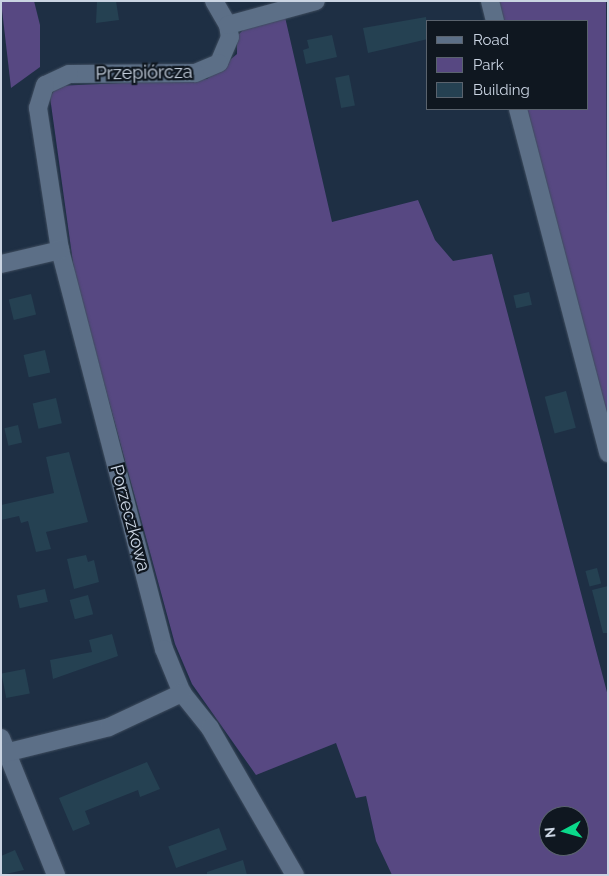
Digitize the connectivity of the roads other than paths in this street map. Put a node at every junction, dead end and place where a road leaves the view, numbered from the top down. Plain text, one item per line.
1 (214, 1) edge
2 (316, 1) edge
3 (490, 1) edge
4 (495, 20) edge
5 (228, 24) junction
6 (518, 110) edge
7 (40, 131) joint
8 (60, 250) junction
9 (1, 264) edge
10 (608, 453) edge
11 (182, 693) junction
12 (3, 748) edge
13 (56, 875) edge
14 (295, 875) edge

1 - 5 street
2 - 5 street
3 - 4 street
5 - 7 street, Przepiórcza
6 - 10 street
7 - 8 street, Porzeczkowa
8 - 9 street
8 - 11 street, Porzeczkowa
11 - 12 street
11 - 14 street, Porzeczkowa
12 - 13 street

